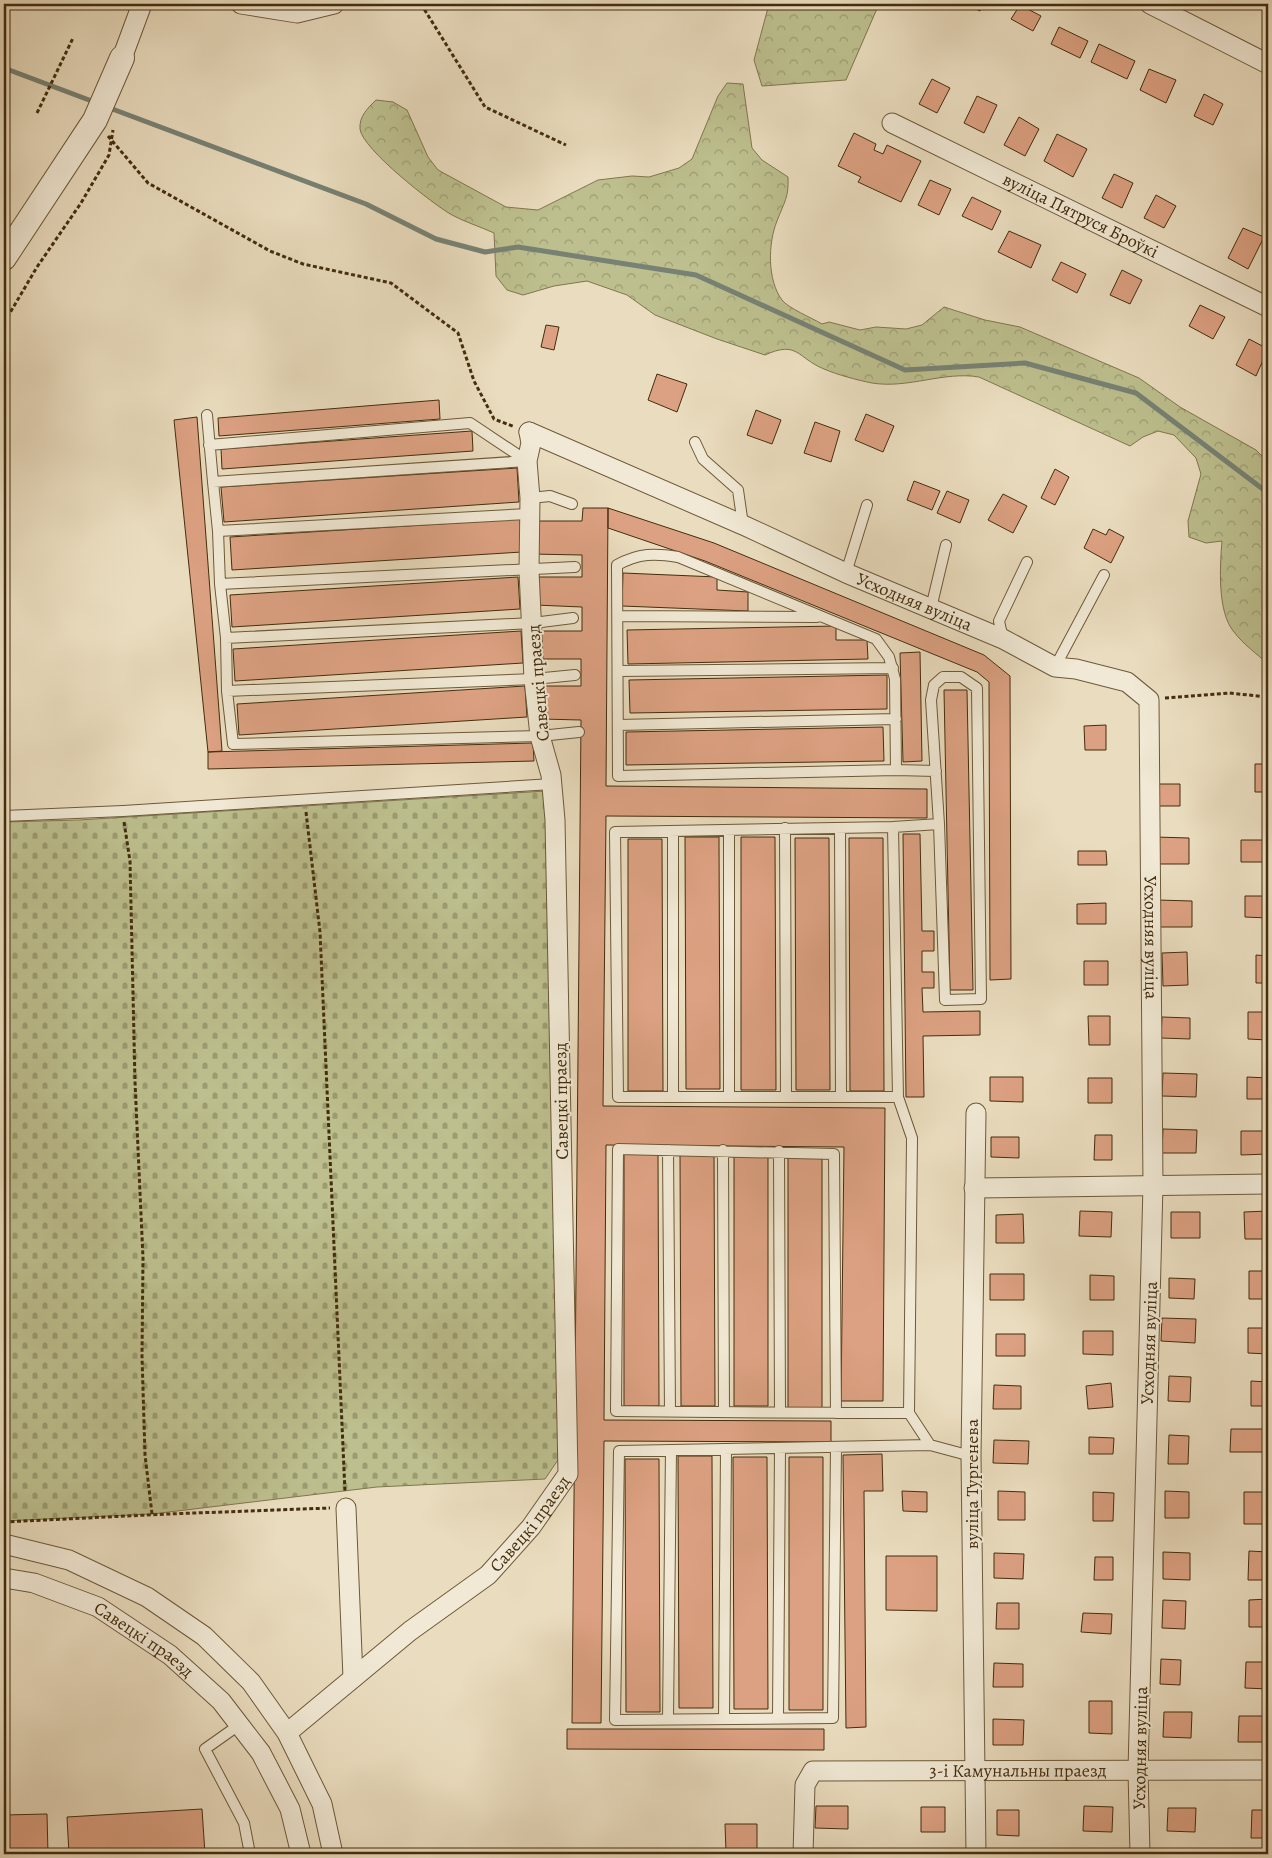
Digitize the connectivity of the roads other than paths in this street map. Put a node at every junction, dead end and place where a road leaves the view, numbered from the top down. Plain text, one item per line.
1 (142, 4) edge
2 (241, 4) edge
3 (334, 4) edge
4 (1150, 4) edge
5 (122, 58) joint
6 (1268, 64) edge
7 (892, 124) dead end
8 (4, 258) edge
9 (1268, 307) edge
10 (207, 415) dead end
11 (529, 432) joint
12 (695, 442) dead end
13 (209, 444) junction
14 (527, 461) junction
15 (213, 482) junction
16 (572, 504) dead end
17 (866, 505) dead end
18 (529, 506) junction
19 (743, 525) junction
20 (218, 531) junction
21 (946, 545) dead end
22 (1027, 562) dead end
23 (575, 567) dead end
24 (529, 571) junction
25 (846, 573) junction
26 (1104, 576) dead end
27 (220, 584) junction
28 (931, 608) junction
29 (618, 616) junction
30 (821, 617) junction
31 (573, 618) dead end
32 (533, 622) junction
33 (226, 638) junction
34 (1003, 639) junction
35 (1056, 667) junction
36 (893, 668) junction
37 (618, 671) junction
38 (575, 674) dead end
39 (534, 679) junction
40 (227, 691) junction
41 (896, 719) junction
42 (618, 725) junction
43 (579, 732) dead end
44 (540, 736) junction
45 (896, 770) junction
46 (936, 771) junction
47 (552, 784) junction
48 (4, 816) edge
49 (939, 824) junction
50 (785, 828) junction
51 (840, 828) junction
52 (893, 828) junction
53 (729, 830) junction
54 (673, 831) junction
55 (673, 1096) junction
56 (729, 1096) junction
57 (898, 1096) junction
58 (786, 1097) junction
59 (841, 1097) junction
60 (976, 1113) dead end
61 (668, 1150) junction
62 (723, 1150) junction
63 (779, 1151) junction
64 (1268, 1184) edge
65 (1154, 1185) junction
66 (974, 1188) junction
67 (670, 1412) junction
68 (724, 1412) junction
69 (780, 1412) junction
70 (836, 1413) junction
71 (909, 1413) junction
72 (930, 1445) junction
73 (836, 1447) junction
74 (780, 1448) junction
75 (726, 1449) junction
76 (671, 1450) junction
77 (971, 1456) junction
78 (346, 1508) road end
79 (4, 1544) edge
80 (4, 1578) edge
81 (353, 1678) junction
82 (778, 1718) junction
83 (668, 1719) junction
84 (724, 1719) junction
85 (239, 1725) junction
86 (287, 1733) junction
87 (975, 1769) junction
88 (1268, 1770) edge
89 (1138, 1772) junction
90 (250, 1854) edge
91 (301, 1854) edge
92 (333, 1854) edge
93 (803, 1854) edge
94 (976, 1854) edge
95 (1140, 1854) edge

1 - 5 street
2 - 3 street
4 - 6 street
5 - 8 street
7 - 9 street, вуліца Пятруся Броўкі
10 - 13 lane
11 - 14 street, Савецкі праезд
11 - 19 street, Усходняя вуліца
12 - 19 lane
13 - 14 lane
13 - 15 lane
14 - 15 lane
14 - 18 street, Савецкі праезд
15 - 20 lane
16 - 18 lane
17 - 25 lane
18 - 20 lane
18 - 24 street, Савецкі праезд
19 - 25 street, Усходняя вуліца
20 - 27 lane
21 - 28 lane
22 - 34 lane
23 - 24 lane
24 - 27 lane
24 - 32 street, Савецкі праезд
25 - 28 street, Усходняя вуліца
26 - 35 lane
27 - 33 lane
28 - 34 street, Усходняя вуліца
29 - 30 lane
29 - 30 lane
29 - 37 lane
30 - 36 lane
31 - 32 lane
32 - 33 lane
32 - 39 street, Савецкі праезд
33 - 40 lane
34 - 35 street, Усходняя вуліца
35 - 65 street, Усходняя вуліца
36 - 37 lane
36 - 41 lane
37 - 42 lane
38 - 39 lane
39 - 40 lane
39 - 44 street, Савецкі праезд
40 - 44 lane
41 - 42 lane
41 - 45 lane
42 - 45 lane
43 - 44 lane
44 - 47 street, Савецкі праезд
45 - 46 lane
46 - 49 lane
46 - 49 lane
47 - 48 lane
47 - 81 street, Савецкі праезд
49 - 52 lane
50 - 51 lane
50 - 53 lane
50 - 58 lane
51 - 52 lane
51 - 59 lane
52 - 57 lane
53 - 54 lane
53 - 56 lane
54 - 55 lane
54 - 55 lane
55 - 56 lane
56 - 58 lane
57 - 59 lane
57 - 71 lane
58 - 59 lane
60 - 66 street, вуліца Тургенева
61 - 62 lane
61 - 67 lane
61 - 67 lane
62 - 63 lane
62 - 68 lane
63 - 69 lane
63 - 70 lane
64 - 65 street
65 - 66 street
65 - 89 street, Усходняя вуліца
66 - 77 street, вуліца Тургенева
67 - 68 lane
68 - 69 lane
69 - 70 lane
70 - 71 lane
71 - 72 lane
72 - 73 lane
72 - 77 lane
73 - 74 lane
73 - 82 lane
74 - 75 lane
74 - 82 lane
75 - 76 lane
75 - 84 lane
76 - 83 lane
76 - 83 lane
77 - 87 street, вуліца Тургенева
78 - 81 street
79 - 86 street, Савецкі праезд
80 - 85 street, Савецкі праезд
81 - 86 street, Савецкі праезд
82 - 84 lane
83 - 84 lane
85 - 90 lane
85 - 91 street, Савецкі праезд
86 - 92 street, Савецкі праезд
87 - 89 street, 3-і Камунальны праезд
87 - 93 street, 3-і Камунальны праезд
87 - 94 street, вуліца Тургенева
88 - 89 street, 3-і Камунальны праезд
89 - 95 street, Усходняя вуліца

